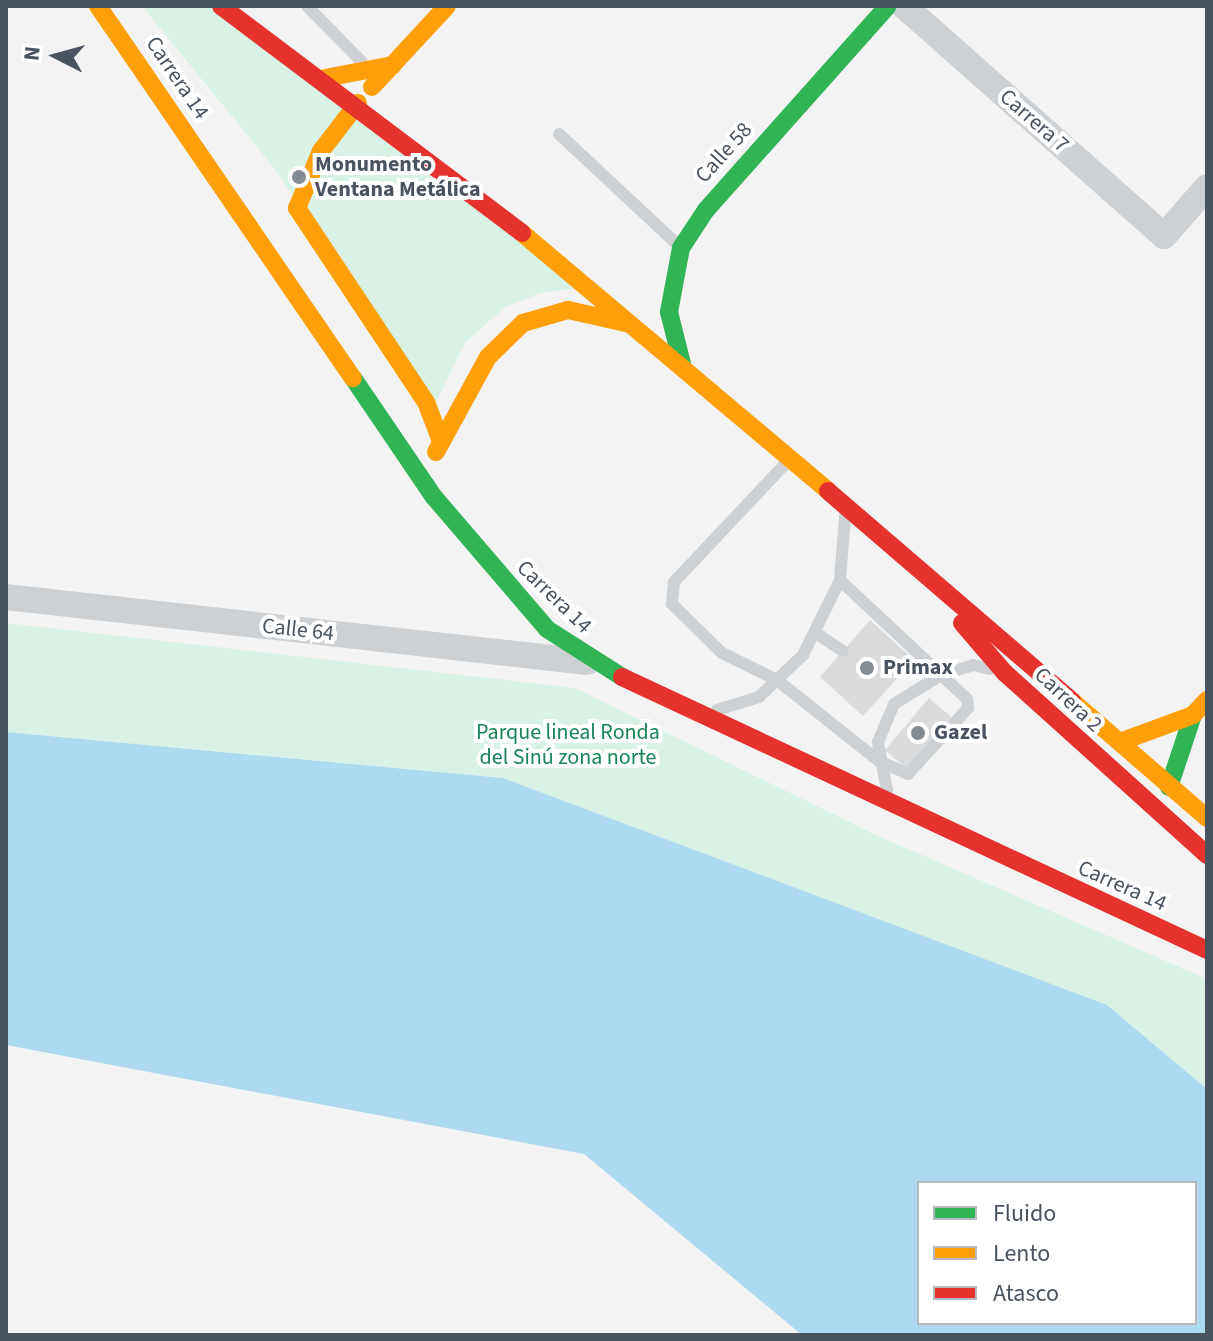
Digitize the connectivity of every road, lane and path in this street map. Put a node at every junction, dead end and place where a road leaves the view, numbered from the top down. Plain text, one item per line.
1 (98, 6) edge
2 (221, 6) edge
3 (307, 6) edge
4 (447, 6) edge
5 (888, 6) edge
6 (904, 6) edge
7 (393, 65) junction
8 (373, 73) junction
9 (325, 78) junction
10 (358, 103) junction
11 (559, 134) dead end
12 (1207, 187) edge
13 (681, 248) junction
14 (638, 326) junction
15 (682, 364) junction
16 (440, 438) junction
17 (790, 458) junction
18 (427, 487) junction
19 (846, 508) junction
20 (911, 563) junction
21 (840, 580) junction
22 (6, 597) edge
23 (816, 633) junction
24 (843, 651) dead end
25 (590, 662) junction
26 (1005, 673) junction
27 (941, 675) junction
28 (777, 680) junction
29 (885, 692) dead end
30 (1207, 700) edge
31 (894, 704) junction
32 (698, 715) junction
33 (1193, 715) junction
34 (1120, 742) junction
35 (879, 761) junction
36 (1169, 787) junction
37 (894, 810) junction
38 (1207, 818) edge
39 (1207, 855) edge
40 (1207, 950) edge

1 - 18 main road, Carrera 14
2 - 9 main road
3 - 8 lane
4 - 7 main road
5 - 13 main road, Calle 58
6 - 12 street, Carrera 7
7 - 8 main road
7 - 10 main road
8 - 9 main road
9 - 10 main road
10 - 14 main road
10 - 16 main road
11 - 13 lane
13 - 15 main road, Calle 58
14 - 15 main road
14 - 16 main road
15 - 17 main road
16 - 18 main road
17 - 19 main road
17 - 28 lane
18 - 25 main road, Carrera 14
19 - 20 main road
19 - 21 lane
20 - 26 main road, Carrera 2
20 - 34 main road
21 - 23 lane
21 - 27 lane
22 - 25 street, Calle 64
23 - 24 lane
23 - 28 lane
25 - 32 main road, Carrera 14
26 - 27 lane
26 - 39 main road, Carrera 2
27 - 31 lane
27 - 35 lane
28 - 32 lane
28 - 35 lane
29 - 31 lane
30 - 33 main road
31 - 35 lane
32 - 37 main road, Carrera 14
33 - 34 main road
33 - 36 main road
34 - 36 main road
35 - 37 lane
36 - 38 main road
37 - 40 main road, Carrera 14

